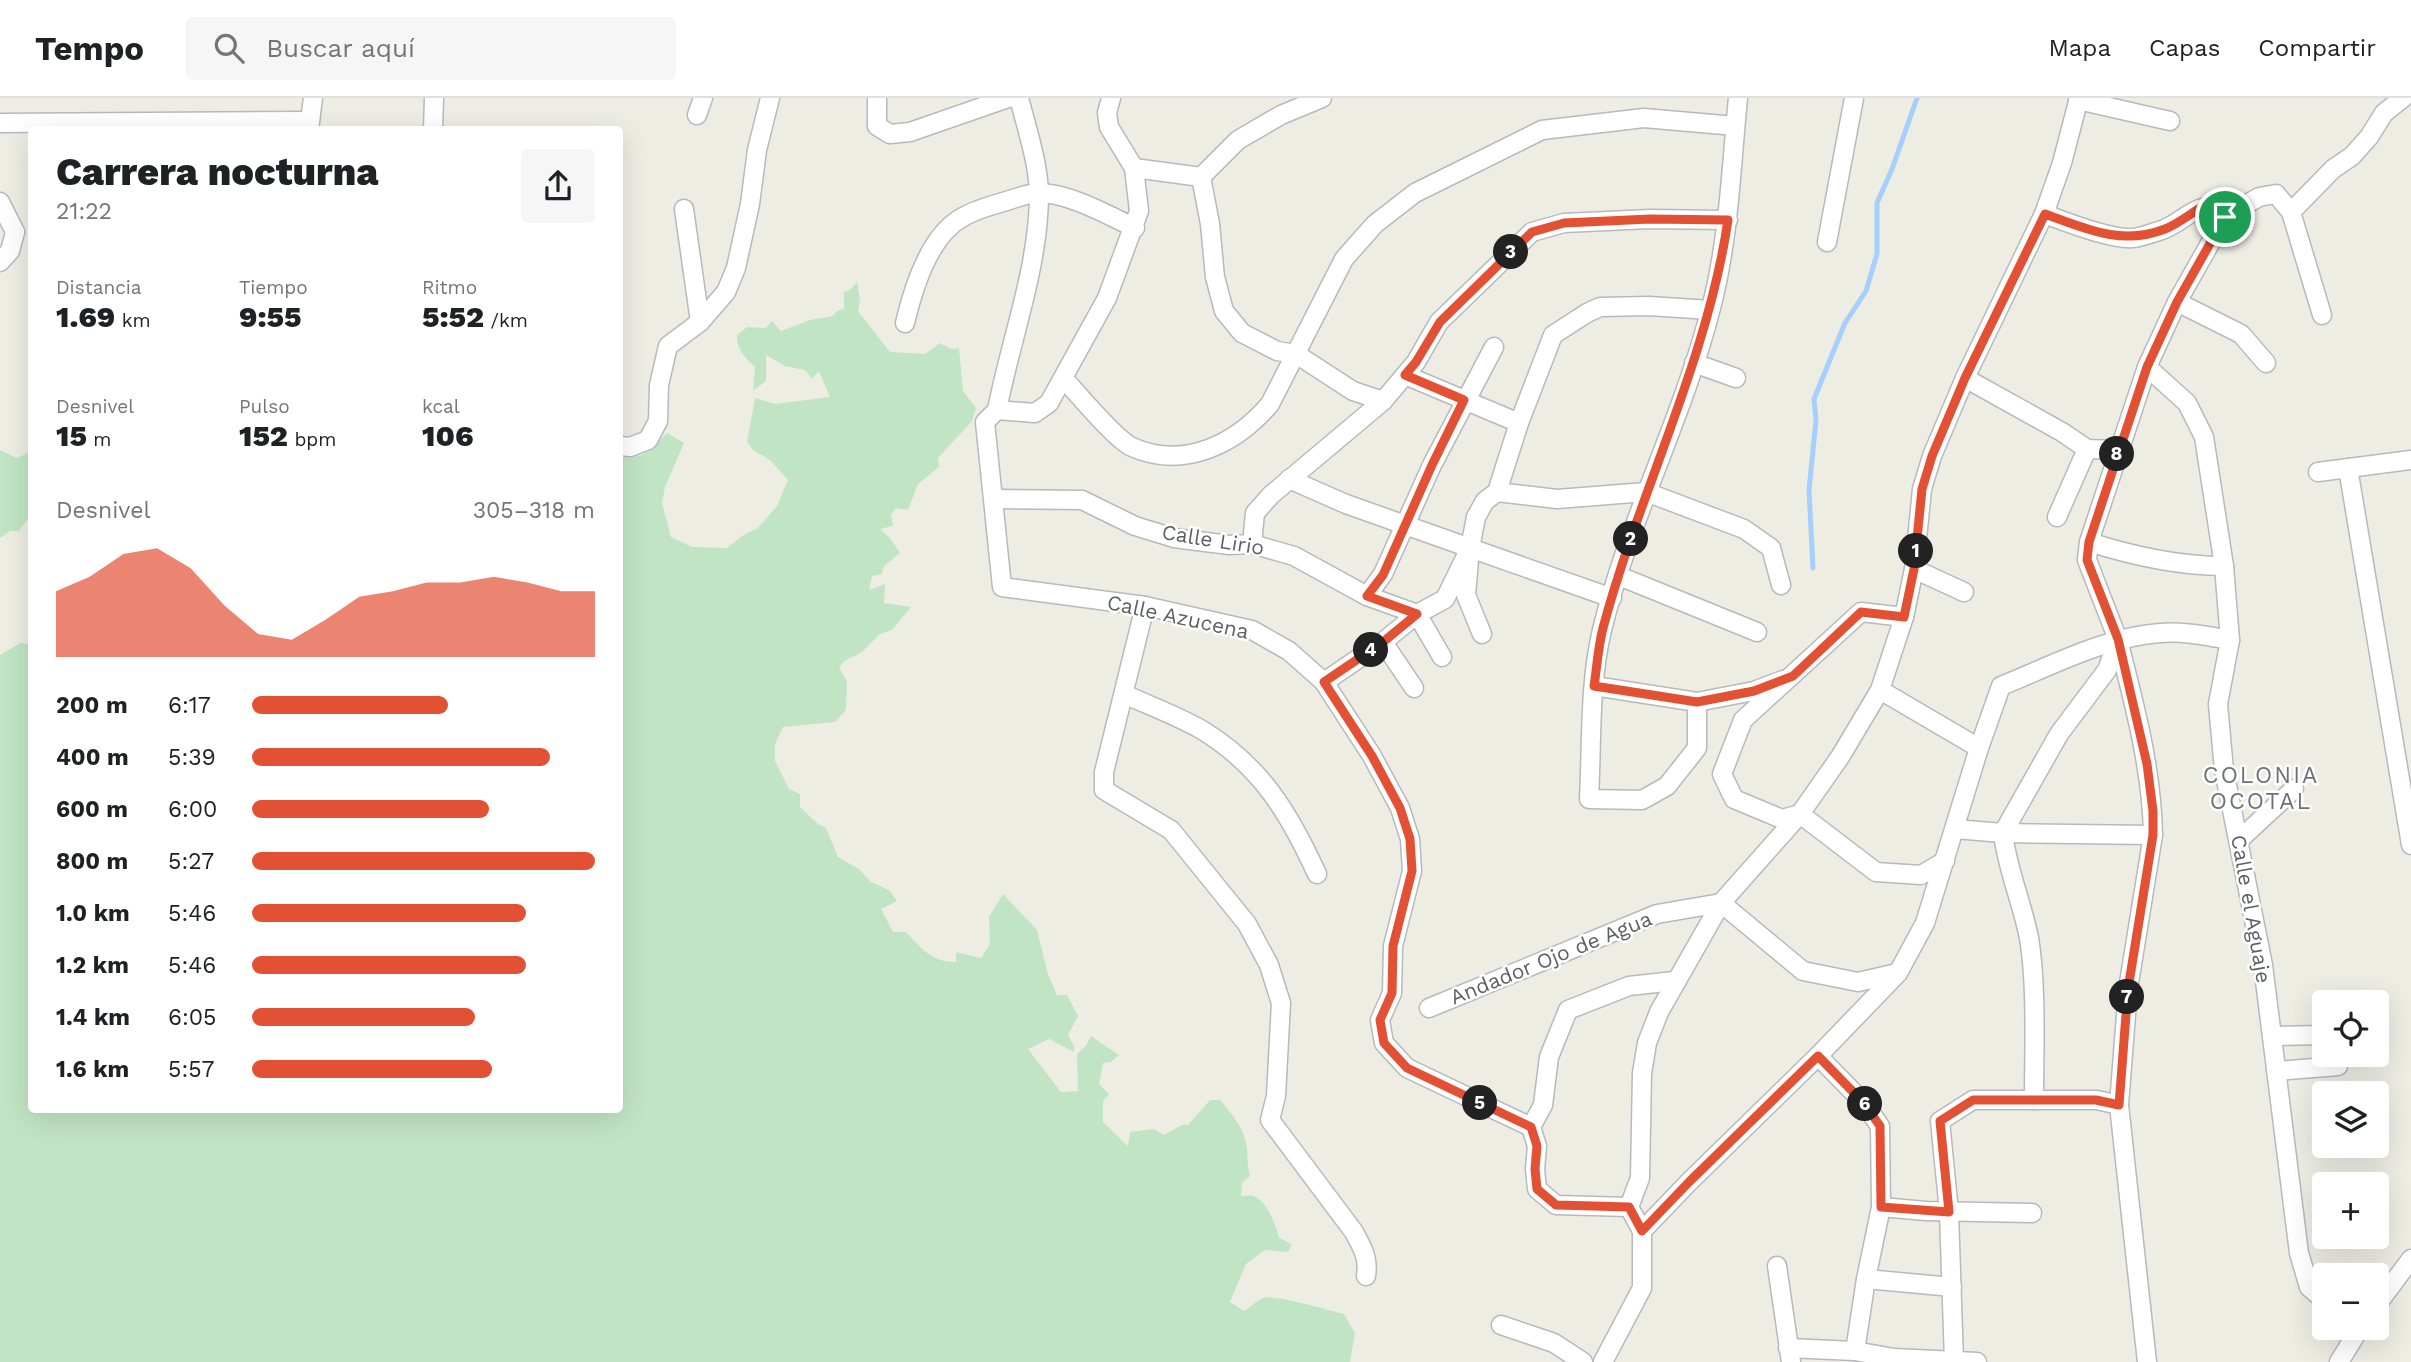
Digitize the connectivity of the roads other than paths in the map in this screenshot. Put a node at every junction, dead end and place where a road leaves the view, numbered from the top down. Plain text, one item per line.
1 (313, 98) edge
2 (434, 98) edge
3 (770, 98) edge
4 (877, 98) edge
5 (1008, 98) edge
6 (1020, 98) edge
7 (1111, 98) edge
8 (1322, 98) edge
9 (1738, 98) edge
10 (1854, 98) edge
11 (2403, 98) edge
12 (2079, 99) edge
13 (2170, 121) dead end
14 (0, 123) edge
15 (310, 125) edge
16 (433, 126) edge
17 (1735, 126) junction
18 (1134, 168) junction
19 (1201, 177) junction
20 (1039, 193) junction
21 (0, 202) edge
22 (684, 209) dead end
23 (2291, 212) junction
24 (2045, 214) junction
25 (2225, 217) junction
26 (1728, 220) junction
27 (1135, 228) junction
28 (23, 235) edge
29 (1827, 242) dead end
30 (0, 262) edge
31 (2177, 302) junction
32 (1710, 310) junction
33 (2322, 315) dead end
34 (700, 322) junction
35 (905, 323) dead end
36 (1494, 347) dead end
37 (1296, 354) junction
38 (1694, 363) junction
39 (2266, 363) dead end
40 (2147, 367) junction
41 (1405, 375) junction
42 (1736, 378) dead end
43 (1965, 378) junction
44 (1064, 379) junction
45 (1464, 400) junction
46 (1383, 401) junction
47 (998, 410) junction
48 (1520, 423) junction
49 (623, 446) edge
50 (2087, 449) junction
51 (2118, 450) junction
52 (2411, 460) edge
53 (2348, 468) junction
54 (2318, 472) dead end
55 (1289, 479) junction
56 (1497, 492) junction
57 (1646, 492) junction
58 (994, 499) junction
59 (2057, 517) dead end
60 (1406, 526) junction
61 (2089, 542) junction
62 (1252, 544) junction
63 (1470, 548) junction
64 (2224, 566) junction
65 (1914, 569) junction
66 (1619, 576) junction
67 (1781, 585) dead end
68 (1964, 592) dead end
69 (1367, 596) junction
70 (1612, 598) junction
71 (1145, 606) junction
72 (1417, 614) junction
73 (1904, 617) junction
74 (1757, 632) dead end
75 (1482, 634) dead end
76 (2118, 639) junction
77 (2230, 640) junction
78 (1383, 642) junction
79 (1441, 657) dead end
80 (1793, 676) junction
81 (1324, 682) junction
82 (1594, 686) junction
83 (1414, 688) dead end
84 (1880, 690) junction
85 (1124, 694) junction
86 (1697, 702) junction
87 (1979, 748) junction
88 (2294, 789) dead end
89 (1800, 814) junction
90 (1955, 829) junction
91 (2003, 833) junction
92 (2153, 835) junction
93 (2239, 840) junction
94 (2411, 845) edge
95 (1945, 861) junction
96 (1317, 874) dead end
97 (1721, 903) junction
98 (1898, 972) junction
99 (1674, 982) junction
100 (1429, 1007) dead end
101 (2312, 1035) edge
102 (2272, 1036) junction
103 (1818, 1056) junction
104 (2326, 1067) edge
105 (2276, 1071) junction
106 (2034, 1100) junction
107 (2119, 1105) junction
108 (1531, 1127) junction
109 (1629, 1207) junction
110 (1881, 1207) junction
111 (1949, 1212) junction
112 (2032, 1213) dead end
113 (1642, 1231) junction
114 (2411, 1259) edge
115 (1777, 1266) dead end
116 (1366, 1276) dead end
117 (1866, 1279) junction
118 (1952, 1287) junction
119 (2389, 1289) edge
120 (2312, 1290) edge
121 (1501, 1325) dead end
122 (2350, 1340) edge
123 (1855, 1351) junction
124 (1790, 1355) edge
125 (1607, 1359) edge
126 (1583, 1362) edge
127 (1954, 1362) edge
128 (1976, 1362) edge
129 (2147, 1362) edge
130 (2339, 1362) edge

1 - 15 street
2 - 16 street
3 - 34 street
4 - 5 street
6 - 20 street
7 - 18 street
8 - 19 street
9 - 17 street
10 - 29 street
11 - 23 street
12 - 13 street
12 - 24 street
14 - 15 street
17 - 26 street
17 - 37 street
18 - 19 street
18 - 27 street
19 - 37 street
20 - 27 street
20 - 35 street
20 - 47 street
21 - 28 street
22 - 34 street
23 - 25 street
23 - 33 street
24 - 25 street
24 - 43 street
25 - 31 street
26 - 32 street
26 - 41 street
27 - 44 street
28 - 30 street
31 - 39 street
31 - 40 street
32 - 38 street
32 - 48 street
34 - 49 street
36 - 45 street
37 - 44 street
37 - 46 street
38 - 42 street
38 - 57 street
40 - 51 street
40 - 64 street, Calle el Aguaje
41 - 45 street
41 - 46 street
43 - 50 street
43 - 65 street
44 - 47 street
45 - 48 street
45 - 60 street
46 - 55 street
47 - 58 street
48 - 56 street
50 - 51 street
50 - 59 street
51 - 61 street
52 - 53 street
53 - 54 street
53 - 94 street
55 - 60 street
55 - 62 street
56 - 57 street
56 - 63 street
57 - 66 street
57 - 67 street
58 - 62 street, Calle Lirio
58 - 71 street, Calle Azucena
60 - 63 street
60 - 69 street
61 - 64 street
61 - 76 street
62 - 69 street, Calle Lirio
63 - 70 street
63 - 72 street
63 - 75 street
64 - 77 street, Calle el Aguaje
65 - 68 street
65 - 73 street
66 - 70 street
66 - 74 street
69 - 72 street, Calle Lirio
70 - 82 street
71 - 81 street, Calle Azucena
71 - 85 street
72 - 78 street
72 - 79 street
73 - 80 street
73 - 84 street
76 - 77 street
76 - 87 street
76 - 91 street
76 - 92 street
77 - 93 street, Calle el Aguaje
78 - 81 street
78 - 83 street
80 - 86 street
80 - 89 street
81 - 108 street, Calle Azucena
82 - 86 street
82 - 86 street
84 - 87 street
84 - 89 street
85 - 96 street
85 - 116 street
87 - 90 street
88 - 93 street
89 - 95 street
89 - 97 street
90 - 91 street
90 - 95 street
91 - 92 street
91 - 106 street
92 - 107 street
93 - 102 street, Calle el Aguaje
95 - 98 street
97 - 98 street
97 - 99 street
97 - 100 street, Andador Ojo de Agua
98 - 103 street
99 - 108 street
99 - 109 street
101 - 102 street
102 - 105 street, Calle el Aguaje
103 - 110 street
103 - 113 street
104 - 105 street
105 - 120 street, Calle el Aguaje
106 - 107 street
106 - 111 street
107 - 129 street
108 - 109 street
109 - 113 street
110 - 111 street
110 - 117 street
111 - 112 street
111 - 118 street
113 - 125 street
114 - 119 street
115 - 124 street
117 - 118 street
117 - 123 street
118 - 127 street
121 - 126 street
122 - 130 street
123 - 124 street
123 - 127 street
127 - 128 street

